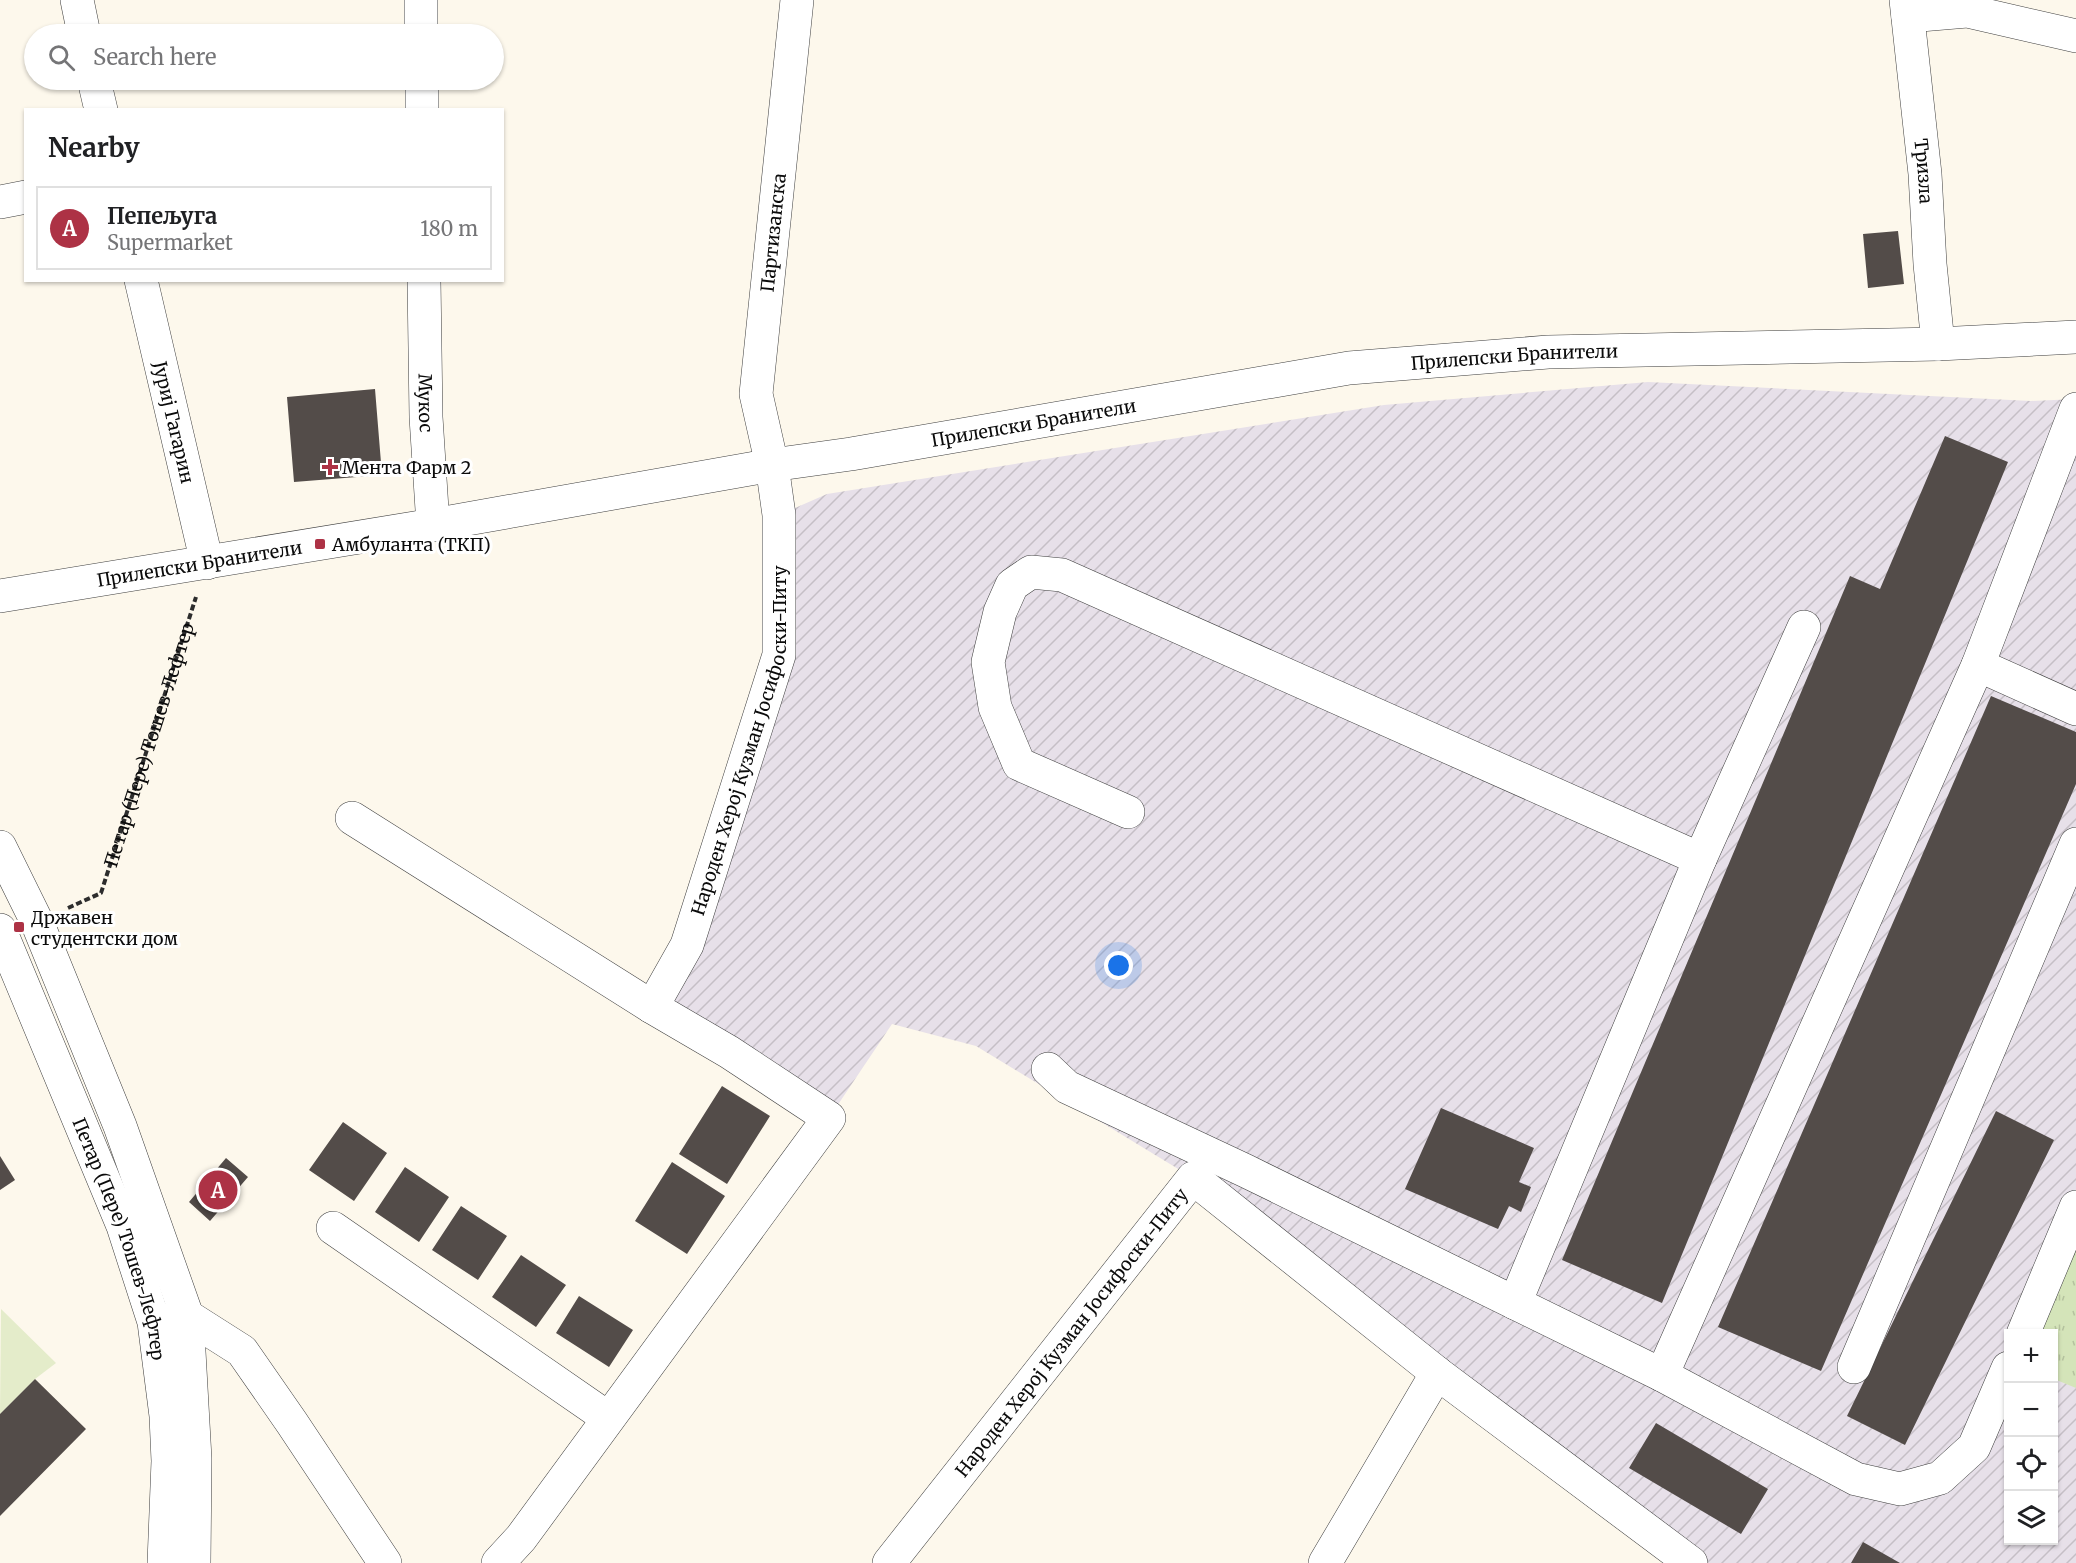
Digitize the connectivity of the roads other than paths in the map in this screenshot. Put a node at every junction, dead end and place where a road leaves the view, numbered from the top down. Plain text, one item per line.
1 (76, 0) edge
2 (421, 0) edge
3 (797, 0) edge
4 (1907, 8) edge
5 (82, 24) edge
6 (421, 24) edge
7 (2076, 36) edge
8 (96, 90) edge
9 (422, 90) edge
10 (101, 108) edge
11 (422, 108) edge
12 (24, 197) edge
13 (0, 202) edge
14 (141, 282) edge
15 (424, 282) edge
16 (2076, 337) edge
17 (1938, 344) junction
18 (2076, 409) edge
19 (772, 465) junction
20 (433, 525) junction
21 (207, 562) junction
22 (0, 596) edge
23 (1804, 627) dead end
24 (1978, 665) junction
25 (2076, 709) edge
26 (1128, 812) dead end
27 (352, 818) dead end
28 (2076, 844) edge
29 (0, 847) edge
30 (1700, 859) junction
31 (0, 930) edge
32 (652, 1007) junction
33 (1048, 1069) dead end
34 (2076, 1207) edge
35 (333, 1228) dead end
36 (1515, 1303) junction
37 (187, 1316) junction
38 (154, 1322) junction
39 (2025, 1329) edge
40 (1854, 1367) dead end
41 (1437, 1373) junction
42 (1662, 1375) junction
43 (2004, 1377) edge
44 (608, 1418) junction
45 (164, 1563) edge
46 (194, 1563) edge
47 (385, 1563) edge
48 (498, 1563) edge
49 (890, 1563) edge
50 (1325, 1563) edge
51 (1691, 1563) edge

1 - 5 street
2 - 6 street
3 - 19 street, Партизанска
4 - 7 street
4 - 17 street, Тризла
8 - 10 street
9 - 11 street
12 - 13 street
14 - 21 street, Јуриј Гагарин
15 - 20 street, Мукос
16 - 17 street, Прилепски Бранители
17 - 19 street, Прилепски Бранители
18 - 24 street
19 - 20 street, Прилепски Бранители
19 - 32 street, Народен Херој Кузман Јосифоски-Питу
20 - 21 street, Прилепски Бранители
21 - 22 street, Прилепски Бранители
23 - 30 street
24 - 25 street
24 - 42 street
26 - 30 street
27 - 32 street
28 - 40 street
29 - 37 street, Петар (Пере) Тошев-Лефтер
30 - 36 street
31 - 38 street, Петар (Пере) Тошев-Лефтер
32 - 44 street
33 - 36 street
34 - 39 street
35 - 44 street
36 - 42 street
37 - 38 street
37 - 46 street, Петар (Пере) Тошев-Лефтер
37 - 47 street
38 - 45 street, Петар (Пере) Тошев-Лефтер
41 - 49 street, Народен Херој Кузман Јосифоски-Питу
41 - 50 street
41 - 51 street, Народен Херој Кузман Јосифоски-Питу
42 - 43 street
44 - 48 street

